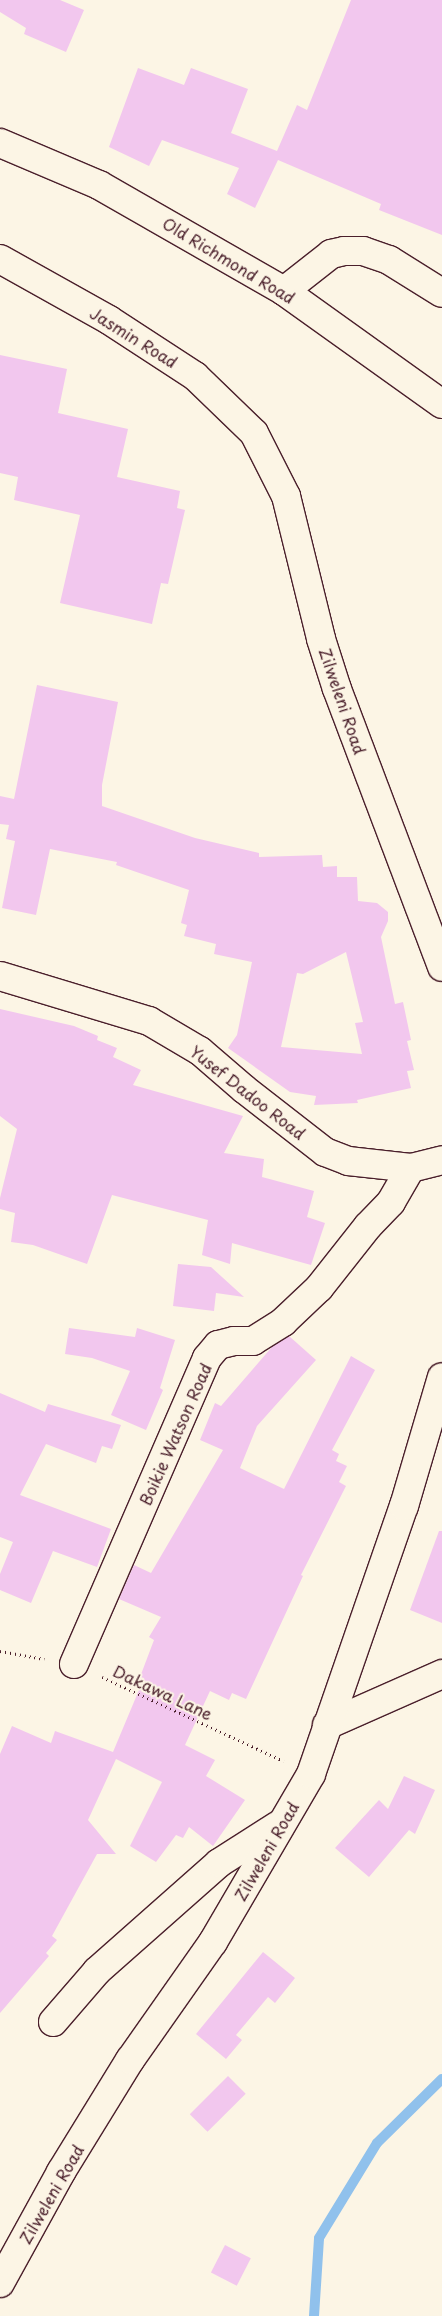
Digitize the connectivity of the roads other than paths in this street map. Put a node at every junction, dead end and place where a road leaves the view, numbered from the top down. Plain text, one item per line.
1 (0, 143) edge
2 (0, 259) edge
3 (284, 291) junction
4 (442, 293) edge
5 (442, 404) edge
6 (254, 433) joint
7 (442, 967) edge
8 (0, 976) edge
9 (442, 1160) edge
10 (411, 1168) junction
11 (442, 1377) edge
12 (74, 1664) road end
13 (442, 1674) edge
14 (327, 1725) junction
15 (282, 1822) junction
16 (54, 2022) dead end
17 (0, 2283) edge

1 - 3 street, Old Richmond Road
2 - 6 street, Jasmin Road
3 - 4 street
3 - 5 street, Old Richmond Road
6 - 7 street, Zilweleni Road
8 - 10 street, Yusef Dadoo Road
9 - 10 street, Yusef Dadoo Road
10 - 12 street, Boikie Watson Road
11 - 14 street, Zilweleni Road
13 - 14 street
14 - 15 street, Zilweleni Road
15 - 16 street
15 - 17 street, Zilweleni Road

